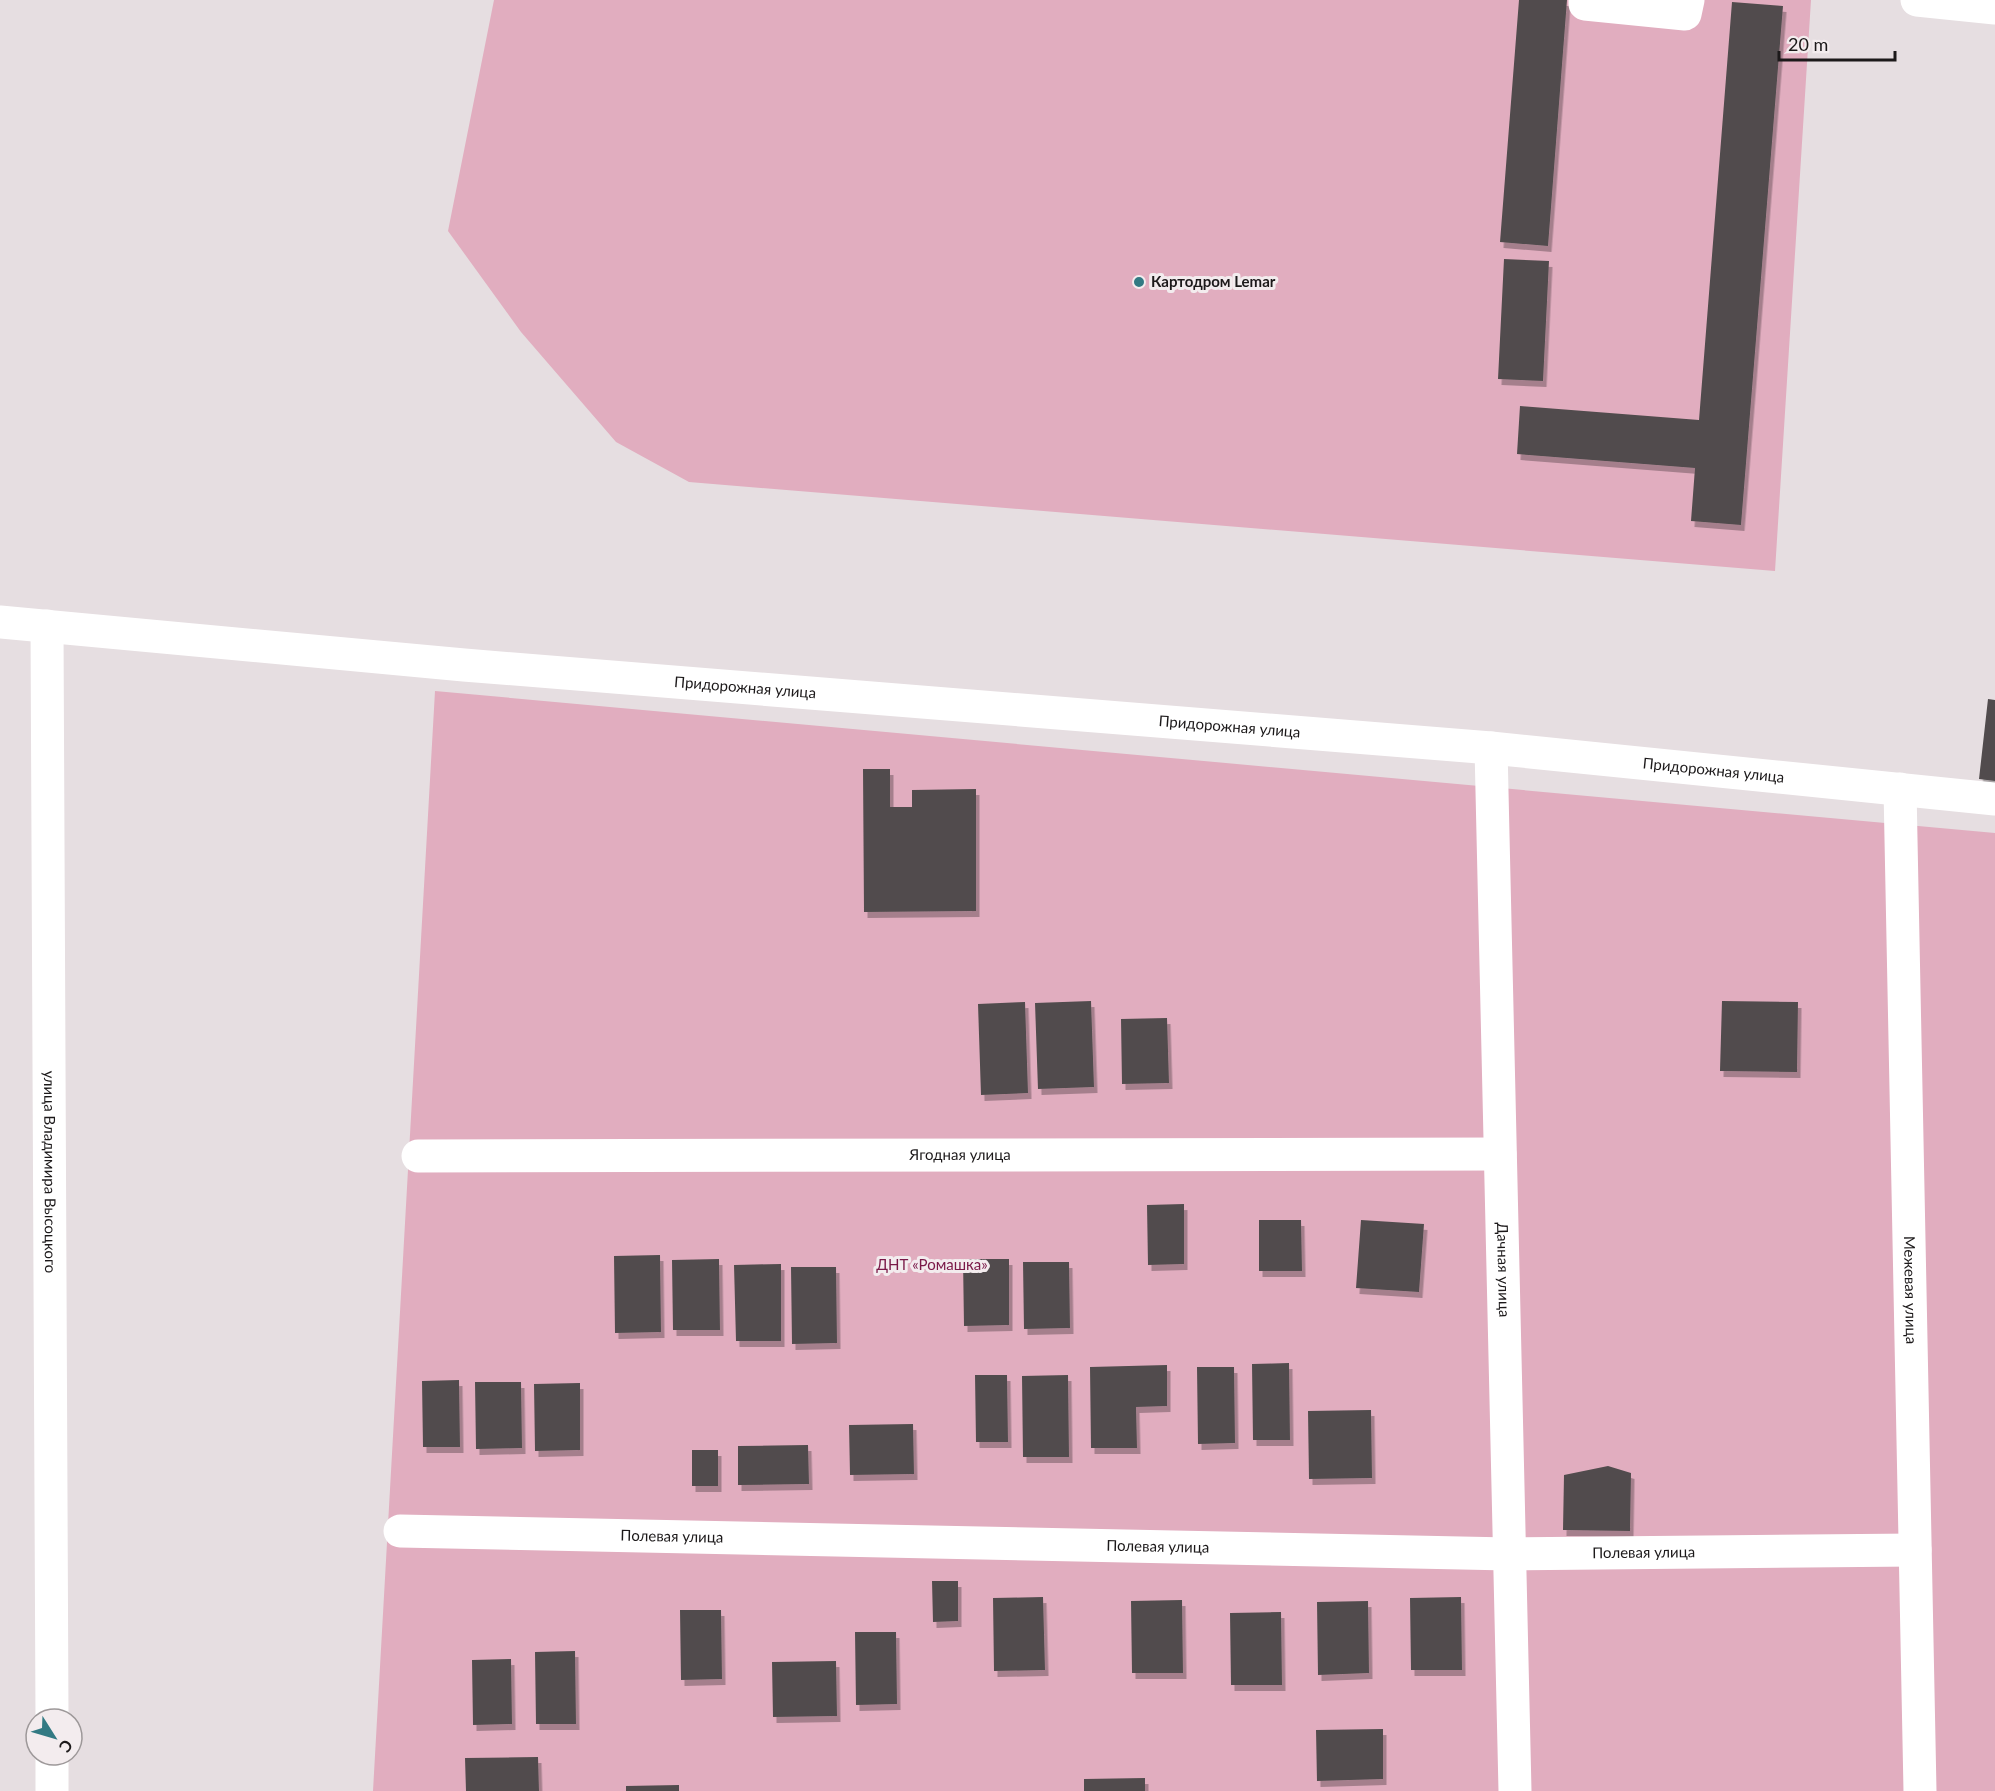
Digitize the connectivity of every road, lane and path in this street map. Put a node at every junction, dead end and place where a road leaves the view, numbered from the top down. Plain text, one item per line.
1 (1586, 0) edge
2 (1688, 0) edge
3 (1917, 0) edge
4 (1995, 8) edge
5 (0, 622) edge
6 (47, 626) junction
7 (1491, 748) junction
8 (1900, 789) junction
9 (1995, 799) edge
10 (1500, 1154) junction
11 (418, 1155) dead end
12 (400, 1531) dead end
13 (1915, 1550) junction
14 (1509, 1554) junction
15 (52, 1707) edge
16 (52, 1767) edge
17 (52, 1791) edge
18 (1515, 1791) edge
19 (1920, 1791) edge

1 - 2 street
3 - 4 street
5 - 6 street, Придорожная улица
6 - 7 street, Придорожная улица
6 - 15 street, улица Владимира Высоцкого
7 - 8 street, Придорожная улица
7 - 10 street, Дачная улица
8 - 9 street, Придорожная улица
8 - 13 street, Межевая улица
10 - 11 street, Ягодная улица
10 - 14 street, Дачная улица
12 - 14 street, Полевая улица
13 - 14 street, Полевая улица
13 - 19 street, Межевая улица
14 - 18 street, Дачная улица
16 - 17 street

